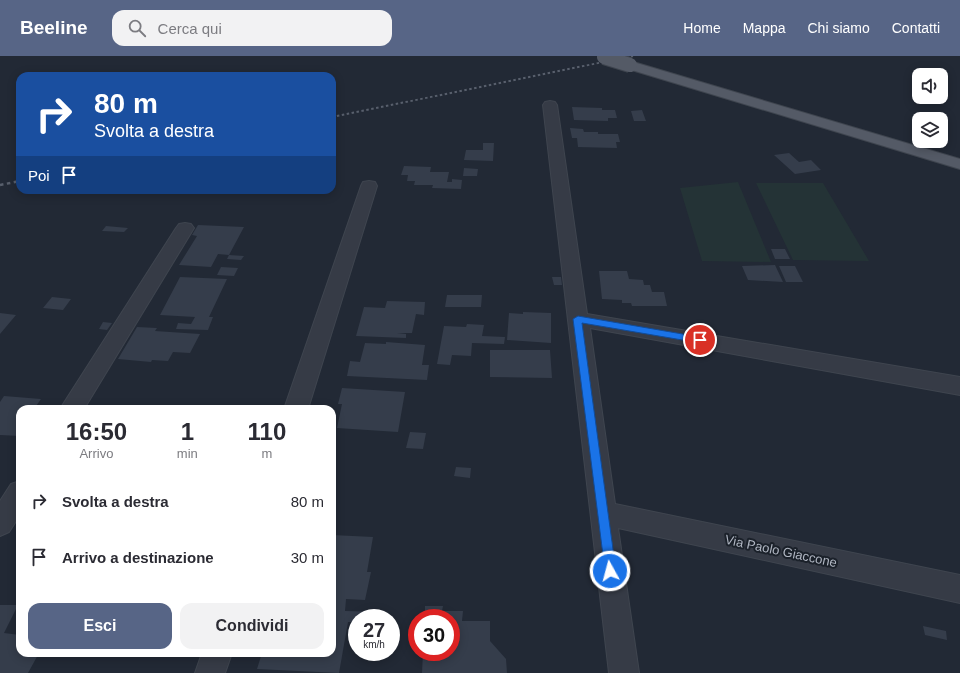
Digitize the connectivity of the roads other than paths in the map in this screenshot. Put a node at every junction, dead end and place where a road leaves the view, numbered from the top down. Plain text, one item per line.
1 (603, 56) edge
2 (550, 105) dead end
3 (960, 164) edge
4 (369, 186) dead end
5 (185, 228) dead end
6 (578, 319) junction
7 (960, 386) edge
8 (74, 405) edge
9 (297, 405) edge
10 (16, 498) edge
11 (603, 513) junction
12 (0, 524) edge
13 (960, 589) edge
14 (216, 657) edge
15 (210, 673) edge
16 (624, 673) edge

1 - 3 main road, bridge
2 - 6 street
4 - 9 street
5 - 8 street
6 - 7 street
6 - 11 street
10 - 12 street
11 - 13 street, Via Paolo Giaccone
11 - 16 street
14 - 15 street

